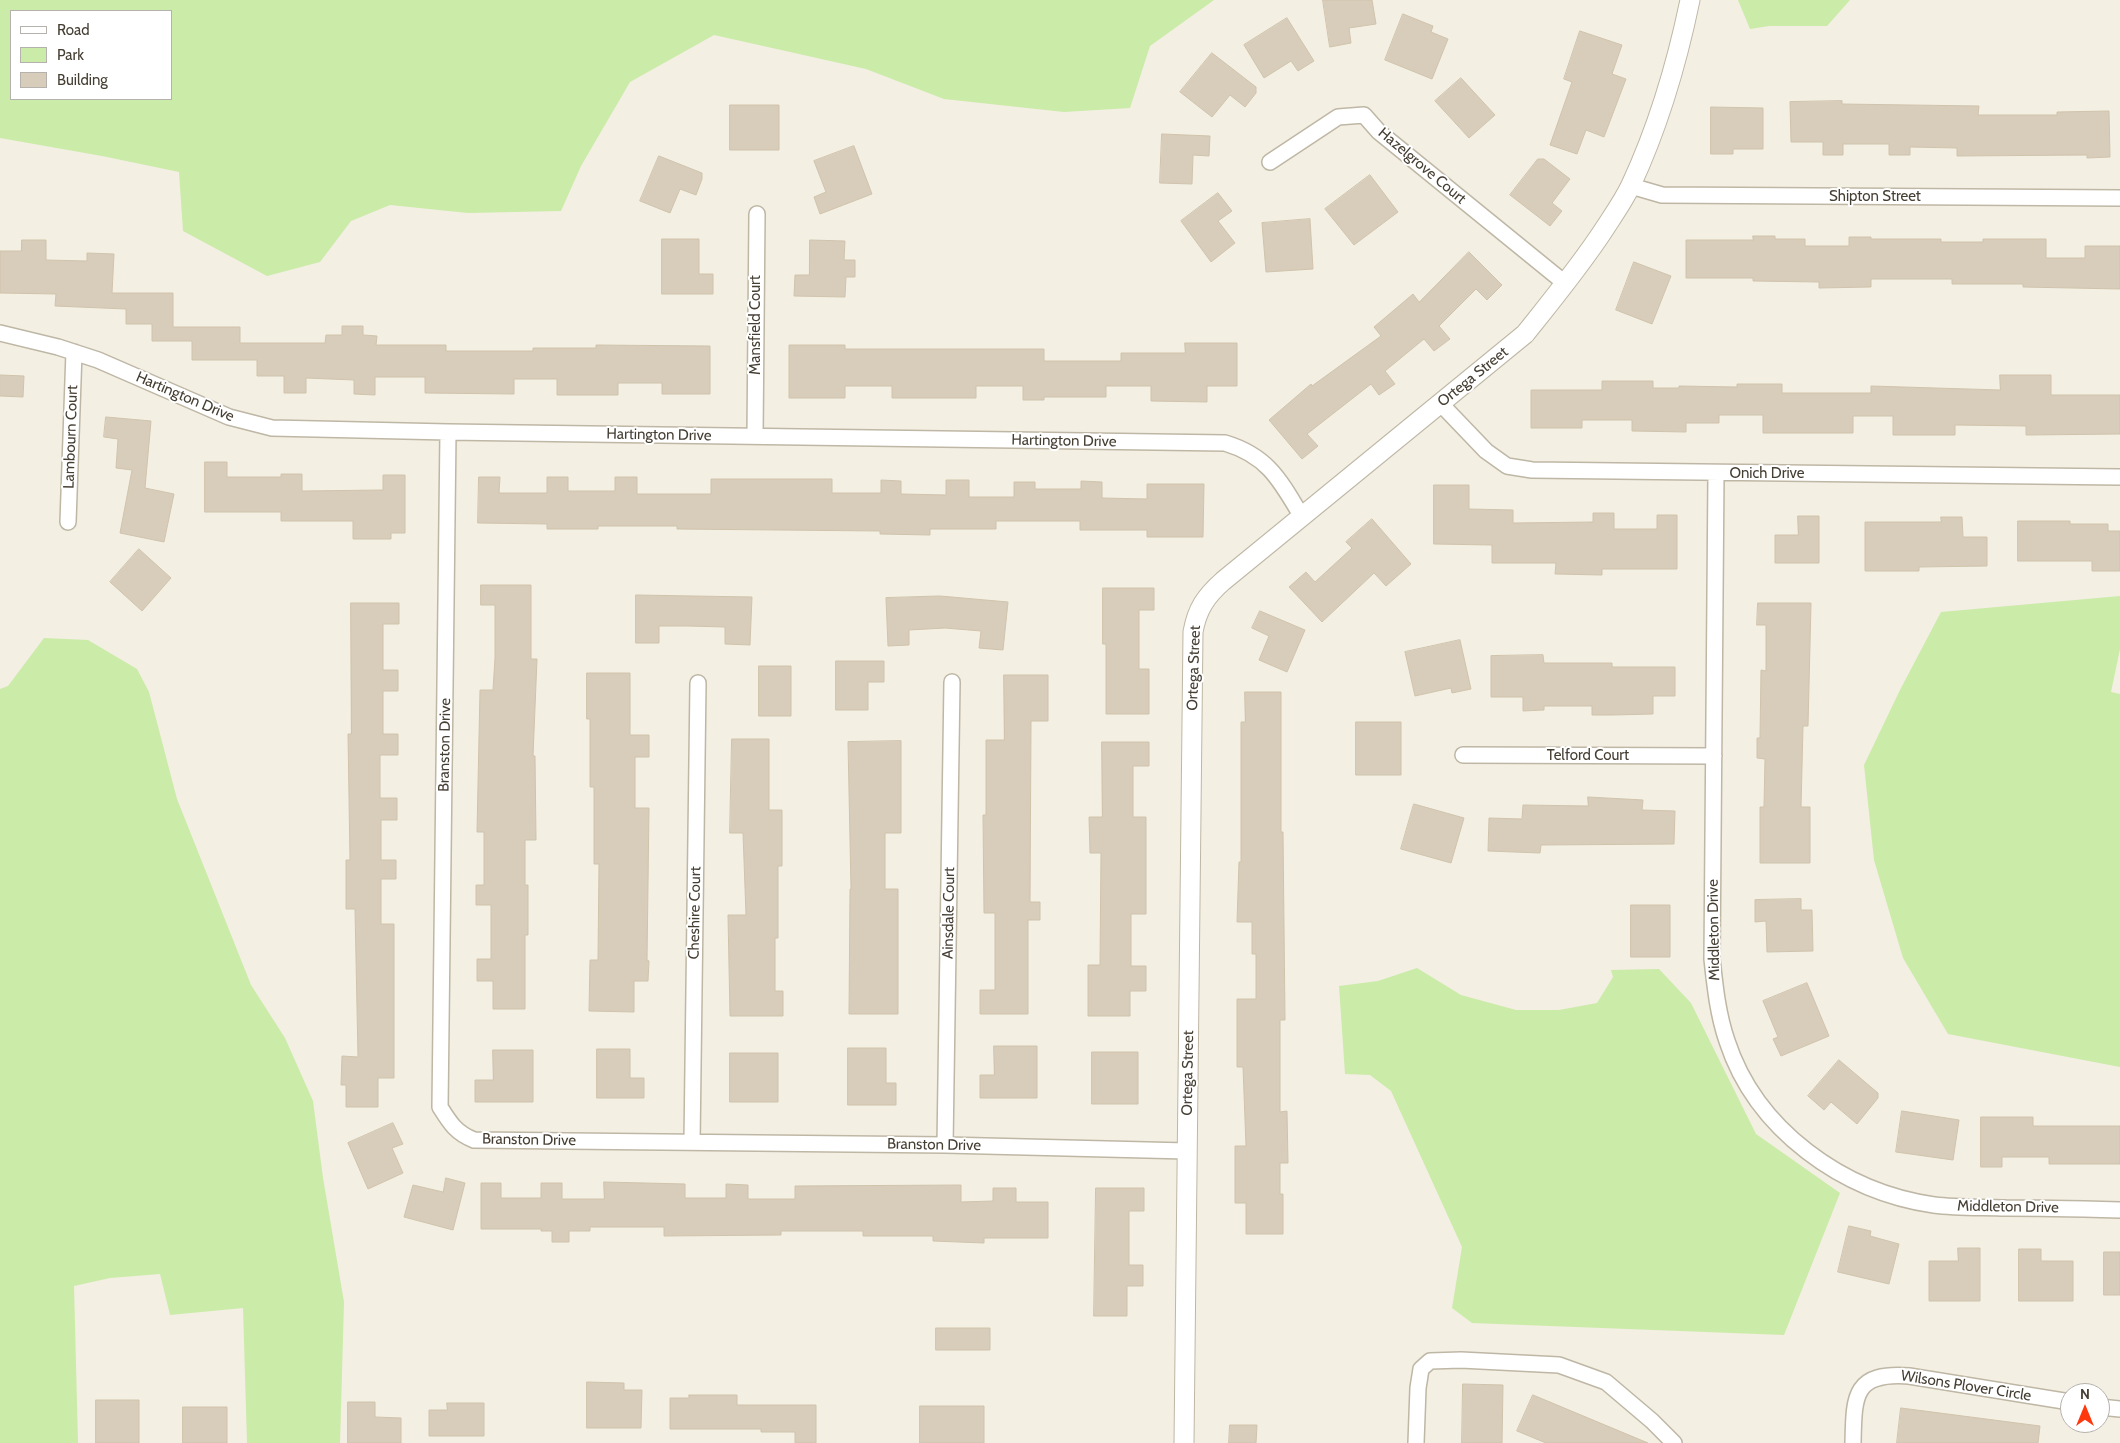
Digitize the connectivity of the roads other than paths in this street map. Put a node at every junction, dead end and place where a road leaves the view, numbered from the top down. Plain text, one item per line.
1 (1690, 0) edge
2 (1270, 162) dead end
3 (1631, 186) junction
4 (2120, 198) edge
5 (757, 214) dead end
6 (1566, 284) junction
7 (0, 333) edge
8 (74, 352) junction
9 (1440, 403) junction
10 (448, 432) junction
11 (755, 436) junction
12 (1716, 473) junction
13 (2120, 477) edge
14 (1302, 517) junction
15 (68, 522) dead end
16 (952, 682) dead end
17 (698, 683) dead end
18 (1463, 755) dead end
19 (1714, 756) junction
20 (692, 1142) junction
21 (945, 1145) junction
22 (1186, 1151) junction
23 (2120, 1210) edge
24 (2060, 1400) edge
25 (1184, 1443) edge
26 (1416, 1443) edge
27 (1674, 1443) edge
28 (1853, 1443) edge

1 - 3 street, Ortega Street
2 - 6 street, Hazelgrove Court
3 - 4 street, Shipton Street
3 - 6 street, Ortega Street
5 - 11 street, Mansfield Court
6 - 9 street, Ortega Street
7 - 8 street, Hartington Drive
8 - 10 street, Hartington Drive
8 - 15 street, Lambourn Court
9 - 12 street, Onich Drive
9 - 14 street, Ortega Street
10 - 11 street, Hartington Drive
10 - 20 street, Branston Drive
11 - 14 street, Hartington Drive
12 - 13 street, Onich Drive
12 - 19 street, Middleton Drive
14 - 22 street, Ortega Street
16 - 21 street, Ainsdale Court
17 - 20 street, Cheshire Court
18 - 19 street, Telford Court
19 - 23 street, Middleton Drive
20 - 21 street, Branston Drive
21 - 22 street, Branston Drive
22 - 25 street, Ortega Street
24 - 28 street, Wilsons Plover Circle
26 - 27 street

